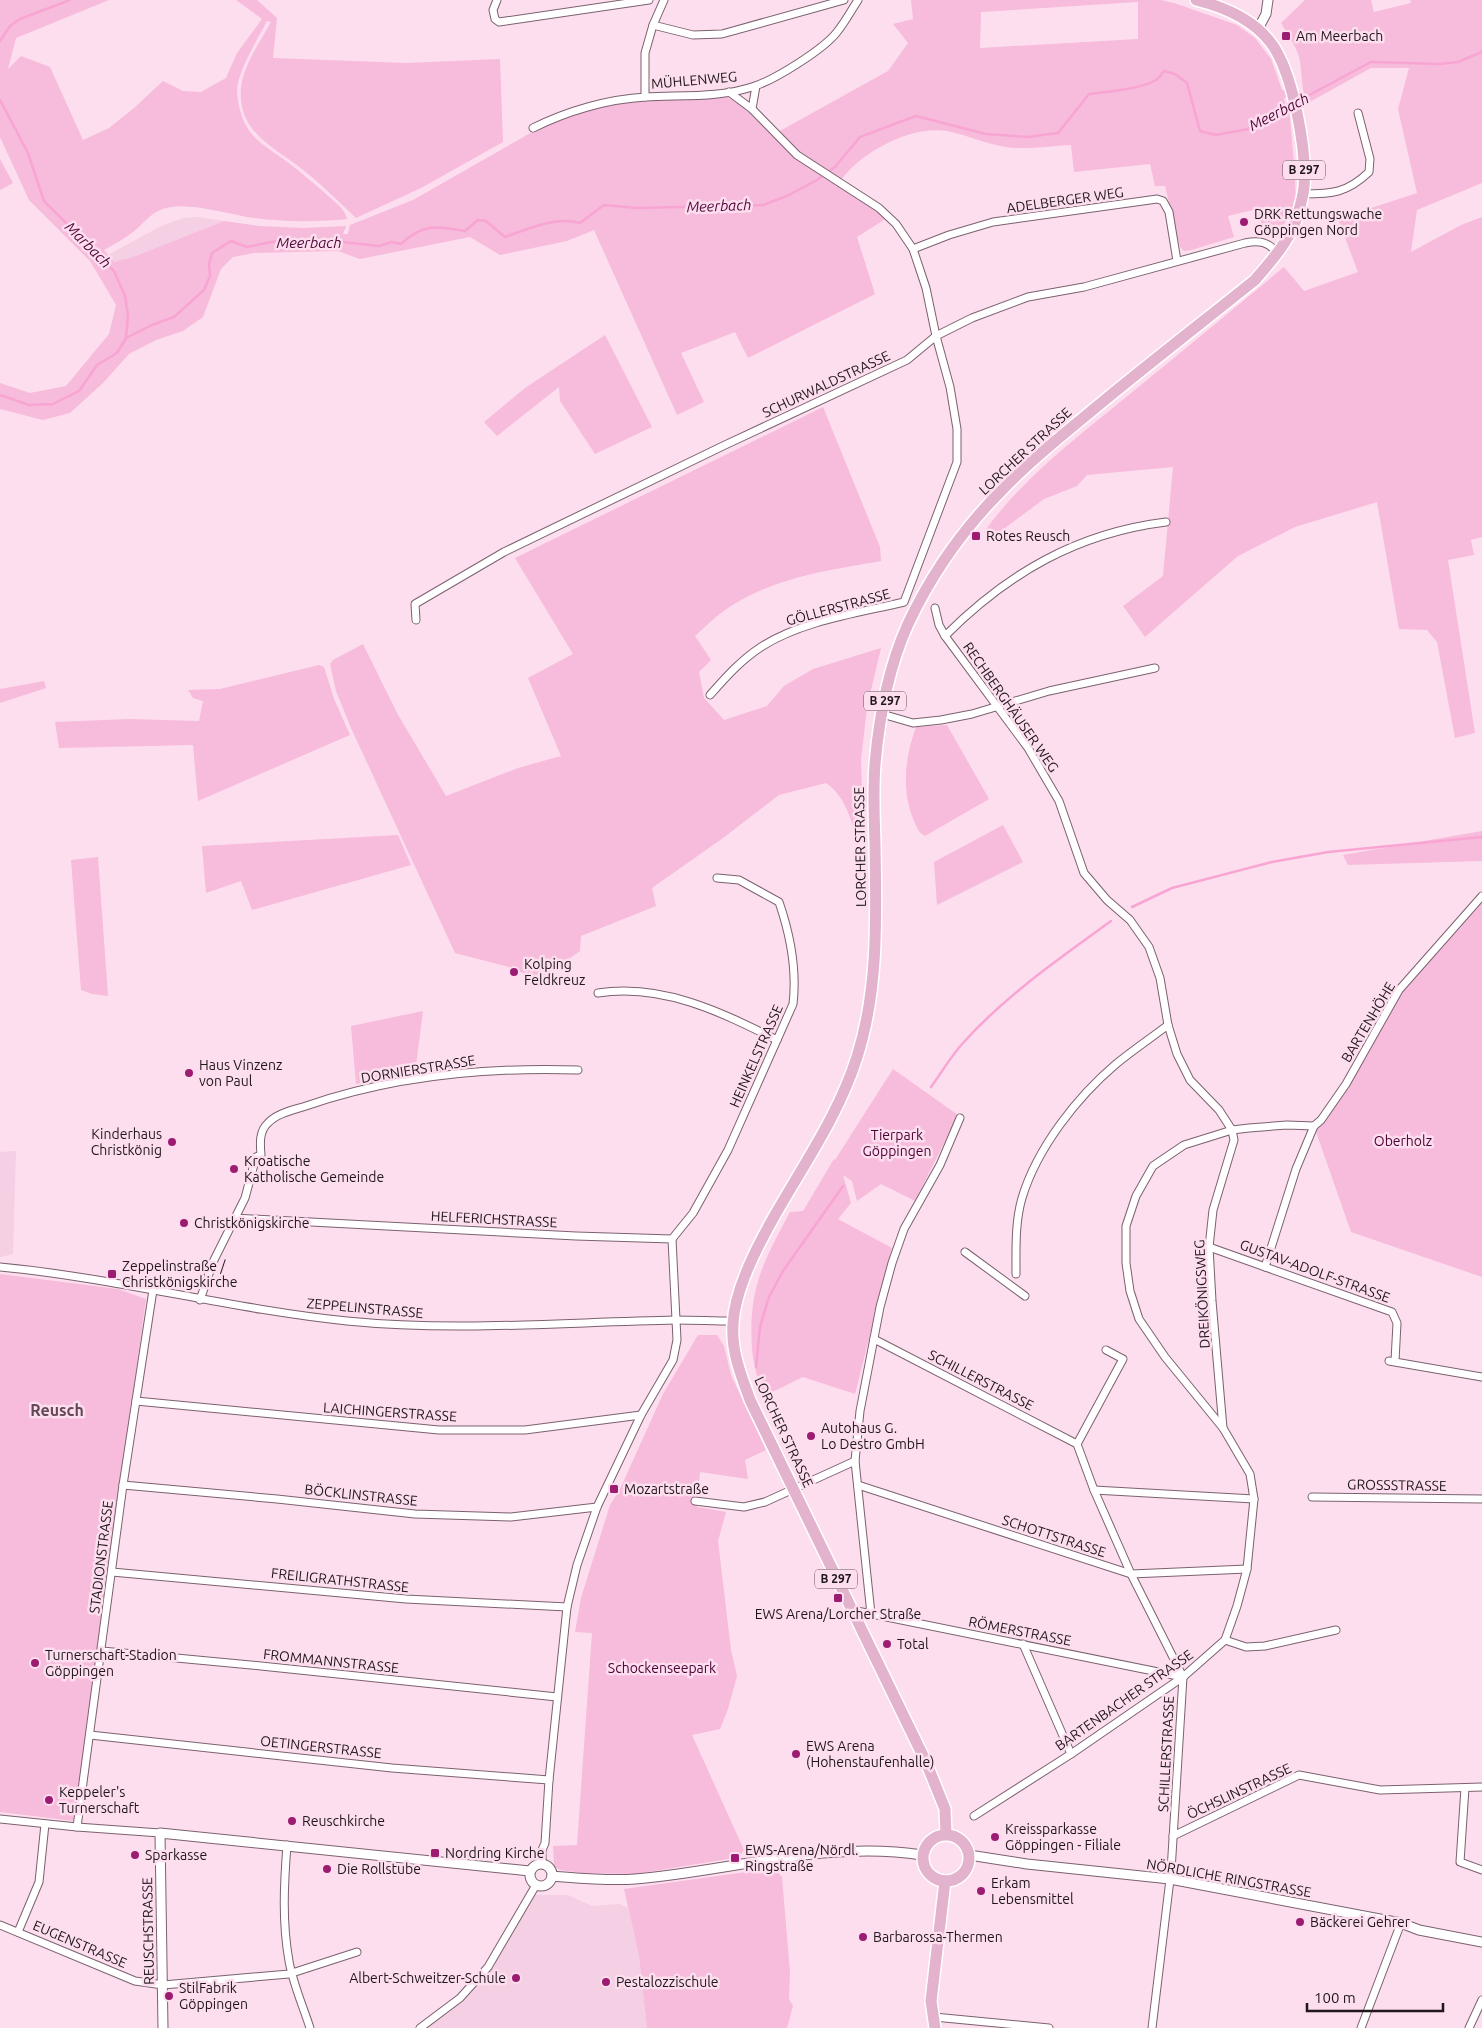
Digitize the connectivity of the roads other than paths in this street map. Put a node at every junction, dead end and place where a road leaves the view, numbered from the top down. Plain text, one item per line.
1 (497, 0) edge
2 (649, 0) edge
3 (664, 0) edge
4 (844, 0) edge
5 (858, 0) edge
6 (1196, 0) edge
7 (1268, 0) edge
8 (653, 25) junction
9 (1258, 29) junction
10 (756, 86) junction
11 (729, 92) junction
12 (644, 97) junction
13 (752, 109) junction
14 (1358, 113) dead end
15 (533, 128) dead end
16 (1303, 194) junction
17 (913, 249) junction
18 (1278, 253) junction
19 (1177, 261) junction
20 (936, 336) junction
21 (1166, 522) dead end
22 (935, 608) dead end
23 (416, 620) dead end
24 (946, 636) junction
25 (1156, 668) dead end
26 (710, 695) dead end
27 (997, 705) junction
28 (882, 714) junction
29 (717, 878) dead end
30 (1482, 896) edge
31 (598, 993) dead end
32 (1168, 1025) junction
33 (777, 1040) junction
34 (578, 1070) dead end
35 (960, 1118) dead end
36 (1314, 1126) junction
37 (1232, 1130) junction
38 (234, 1218) junction
39 (672, 1239) junction
40 (1210, 1247) junction
41 (965, 1252) dead end
42 (0, 1267) edge
43 (1265, 1267) junction
44 (1016, 1274) dead end
45 (153, 1290) junction
46 (1025, 1296) dead end
47 (200, 1300) junction
48 (677, 1320) junction
49 (733, 1321) junction
50 (874, 1338) junction
51 (1106, 1350) dead end
52 (1482, 1377) edge
53 (136, 1401) junction
54 (641, 1415) junction
55 (1223, 1428) junction
56 (1076, 1444) junction
57 (856, 1461) junction
58 (858, 1485) junction
59 (123, 1486) junction
60 (794, 1489) junction
61 (1094, 1490) junction
62 (1312, 1497) dead end
63 (1254, 1499) junction
64 (1482, 1499) edge
65 (695, 1501) dead end
66 (597, 1507) junction
67 (1247, 1569) junction
68 (112, 1572) junction
69 (1131, 1574) junction
70 (567, 1607) junction
71 (852, 1610) junction
72 (872, 1614) junction
73 (1336, 1630) dead end
74 (1225, 1640) junction
75 (1023, 1644) junction
76 (102, 1651) junction
77 (1183, 1677) junction
78 (557, 1697) junction
79 (90, 1735) junction
80 (1072, 1754) junction
81 (549, 1780) junction
82 (1482, 1787) edge
83 (1465, 1788) junction
84 (974, 1816) dead end
85 (0, 1819) edge
86 (45, 1824) junction
87 (77, 1827) junction
88 (160, 1833) junction
89 (946, 1834) junction
90 (1174, 1836) junction
91 (287, 1845) junction
92 (922, 1855) junction
93 (969, 1855) junction
94 (542, 1864) junction
95 (1482, 1870) edge
96 (530, 1871) junction
97 (552, 1876) junction
98 (1170, 1880) junction
99 (945, 1881) junction
100 (536, 1885) junction
101 (1401, 1923) junction
102 (0, 1925) edge
103 (18, 1932) junction
104 (1482, 1942) edge
105 (357, 1952) dead end
106 (292, 1973) junction
107 (163, 1985) junction
108 (1482, 2000) edge
109 (934, 2022) edge
110 (163, 2028) edge
111 (310, 2028) edge
112 (420, 2028) edge
113 (1049, 2028) edge
114 (1152, 2028) edge
115 (1360, 2028) edge
116 (1469, 2028) edge

1 - 2 street
3 - 8 street
4 - 8 street
5 - 10 street, MÜHLENWEG
6 - 9 main road, LORCHER STRASSE / B 297
7 - 9 street
8 - 12 street
9 - 16 main road, LORCHER STRASSE / B 297
10 - 11 street, MÜHLENWEG
10 - 13 street
11 - 12 street, MÜHLENWEG
11 - 13 street
12 - 15 street, MÜHLENWEG
13 - 17 street
14 - 16 street
16 - 18 main road, LORCHER STRASSE / B 297
17 - 19 street, ADELBERGER WEG
17 - 20 street
18 - 19 street, SCHURWALDSTRASSE
18 - 28 main road, LORCHER STRASSE / B 297
19 - 20 street, SCHURWALDSTRASSE
20 - 23 street, SCHURWALDSTRASSE
20 - 26 street, GÖLLERSTRASSE
21 - 24 street
22 - 24 street, RECHBERGHÄUSER WEG
24 - 27 street, RECHBERGHÄUSER WEG
25 - 27 street
27 - 28 street
27 - 32 street, RECHBERGHÄUSER WEG
28 - 49 main road, LORCHER STRASSE / B 297
29 - 33 street, HEINKELSTRASSE
30 - 36 street, BARTENHÖHE
31 - 33 street
32 - 37 street, RECHBERGHÄUSER WEG
32 - 44 street
33 - 39 street, HEINKELSTRASSE
34 - 38 street, DORNIERSTRASSE
35 - 50 street
36 - 37 street, BARTENBACHER STRASSE
36 - 43 street
37 - 40 street, DREIKÖNIGSWEG
37 - 55 street, BARTENBACHER STRASSE
38 - 39 street, HELFERICHSTRASSE
38 - 47 street
39 - 48 street
40 - 43 street, GUSTAV-ADOLF-STRASSE
40 - 55 street, DREIKÖNIGSWEG
41 - 46 street
42 - 45 street, ZEPPELINSTRASSE
43 - 52 street, GUSTAV-ADOLF-STRASSE
45 - 47 street, ZEPPELINSTRASSE
45 - 53 street, STADIONSTRASSE
47 - 48 street, ZEPPELINSTRASSE
48 - 49 street, ZEPPELINSTRASSE
48 - 54 street
49 - 60 main road, LORCHER STRASSE / B 297
50 - 56 street, SCHILLERSTRASSE
50 - 57 street
51 - 56 street
53 - 54 street, LAICHINGERSTRASSE
53 - 59 street, STADIONSTRASSE
54 - 66 street
55 - 63 street, BARTENBACHER STRASSE
56 - 61 street, SCHILLERSTRASSE
57 - 58 street
57 - 60 street
58 - 69 street, SCHOTTSTRASSE
58 - 72 street
59 - 66 street, BÖCKLINSTRASSE
59 - 68 street, STADIONSTRASSE
60 - 65 street
60 - 71 main road, LORCHER STRASSE / B 297
61 - 63 street
61 - 69 street, SCHILLERSTRASSE
62 - 64 street, GROSSSTRASSE
63 - 67 street, BARTENBACHER STRASSE
66 - 70 street
67 - 69 street, SCHOTTSTRASSE
67 - 74 street, BARTENBACHER STRASSE
68 - 70 street, FREILIGRATHSTRASSE
68 - 76 street, STADIONSTRASSE
69 - 77 street, SCHILLERSTRASSE
70 - 78 street
71 - 72 street, RÖMERSTRASSE
71 - 89 main road, LORCHER STRASSE / B 297
72 - 75 street, RÖMERSTRASSE
73 - 74 street
74 - 77 street, BARTENBACHER STRASSE
75 - 77 street, RÖMERSTRASSE
75 - 80 street
76 - 78 street, FROMMANNSTRASSE
76 - 79 street, STADIONSTRASSE
77 - 80 street, BARTENBACHER STRASSE
77 - 90 street, SCHILLERSTRASSE
78 - 81 street
79 - 81 street, OETINGERSTRASSE
79 - 87 street, STADIONSTRASSE
80 - 84 street, BARTENBACHER STRASSE
81 - 94 street
82 - 83 street, ÖCHSLINSTRASSE
83 - 90 street, ÖCHSLINSTRASSE
83 - 95 street
85 - 86 street
86 - 87 street
86 - 103 street
87 - 88 street
88 - 91 street
88 - 107 street, REUSCHSTRASSE
89 - 92 main road
89 - 93 main road
90 - 98 street, SCHILLERSTRASSE
91 - 96 street
91 - 106 street
92 - 97 street
92 - 99 main road
93 - 98 street, NÖRDLICHE RINGSTRASSE
93 - 99 main road
94 - 96 street
94 - 97 street
96 - 100 street
97 - 100 street
98 - 101 street, NÖRDLICHE RINGSTRASSE
98 - 114 street, SCHILLERSTRASSE
99 - 109 main road
100 - 112 street
101 - 104 street, NÖRDLICHE RINGSTRASSE
101 - 115 street
102 - 103 street, EUGENSTRASSE
103 - 107 street, EUGENSTRASSE
105 - 106 street, EUGENSTRASSE
106 - 107 street, EUGENSTRASSE
106 - 111 street
107 - 110 street, REUSCHSTRASSE
108 - 116 street
109 - 113 street

